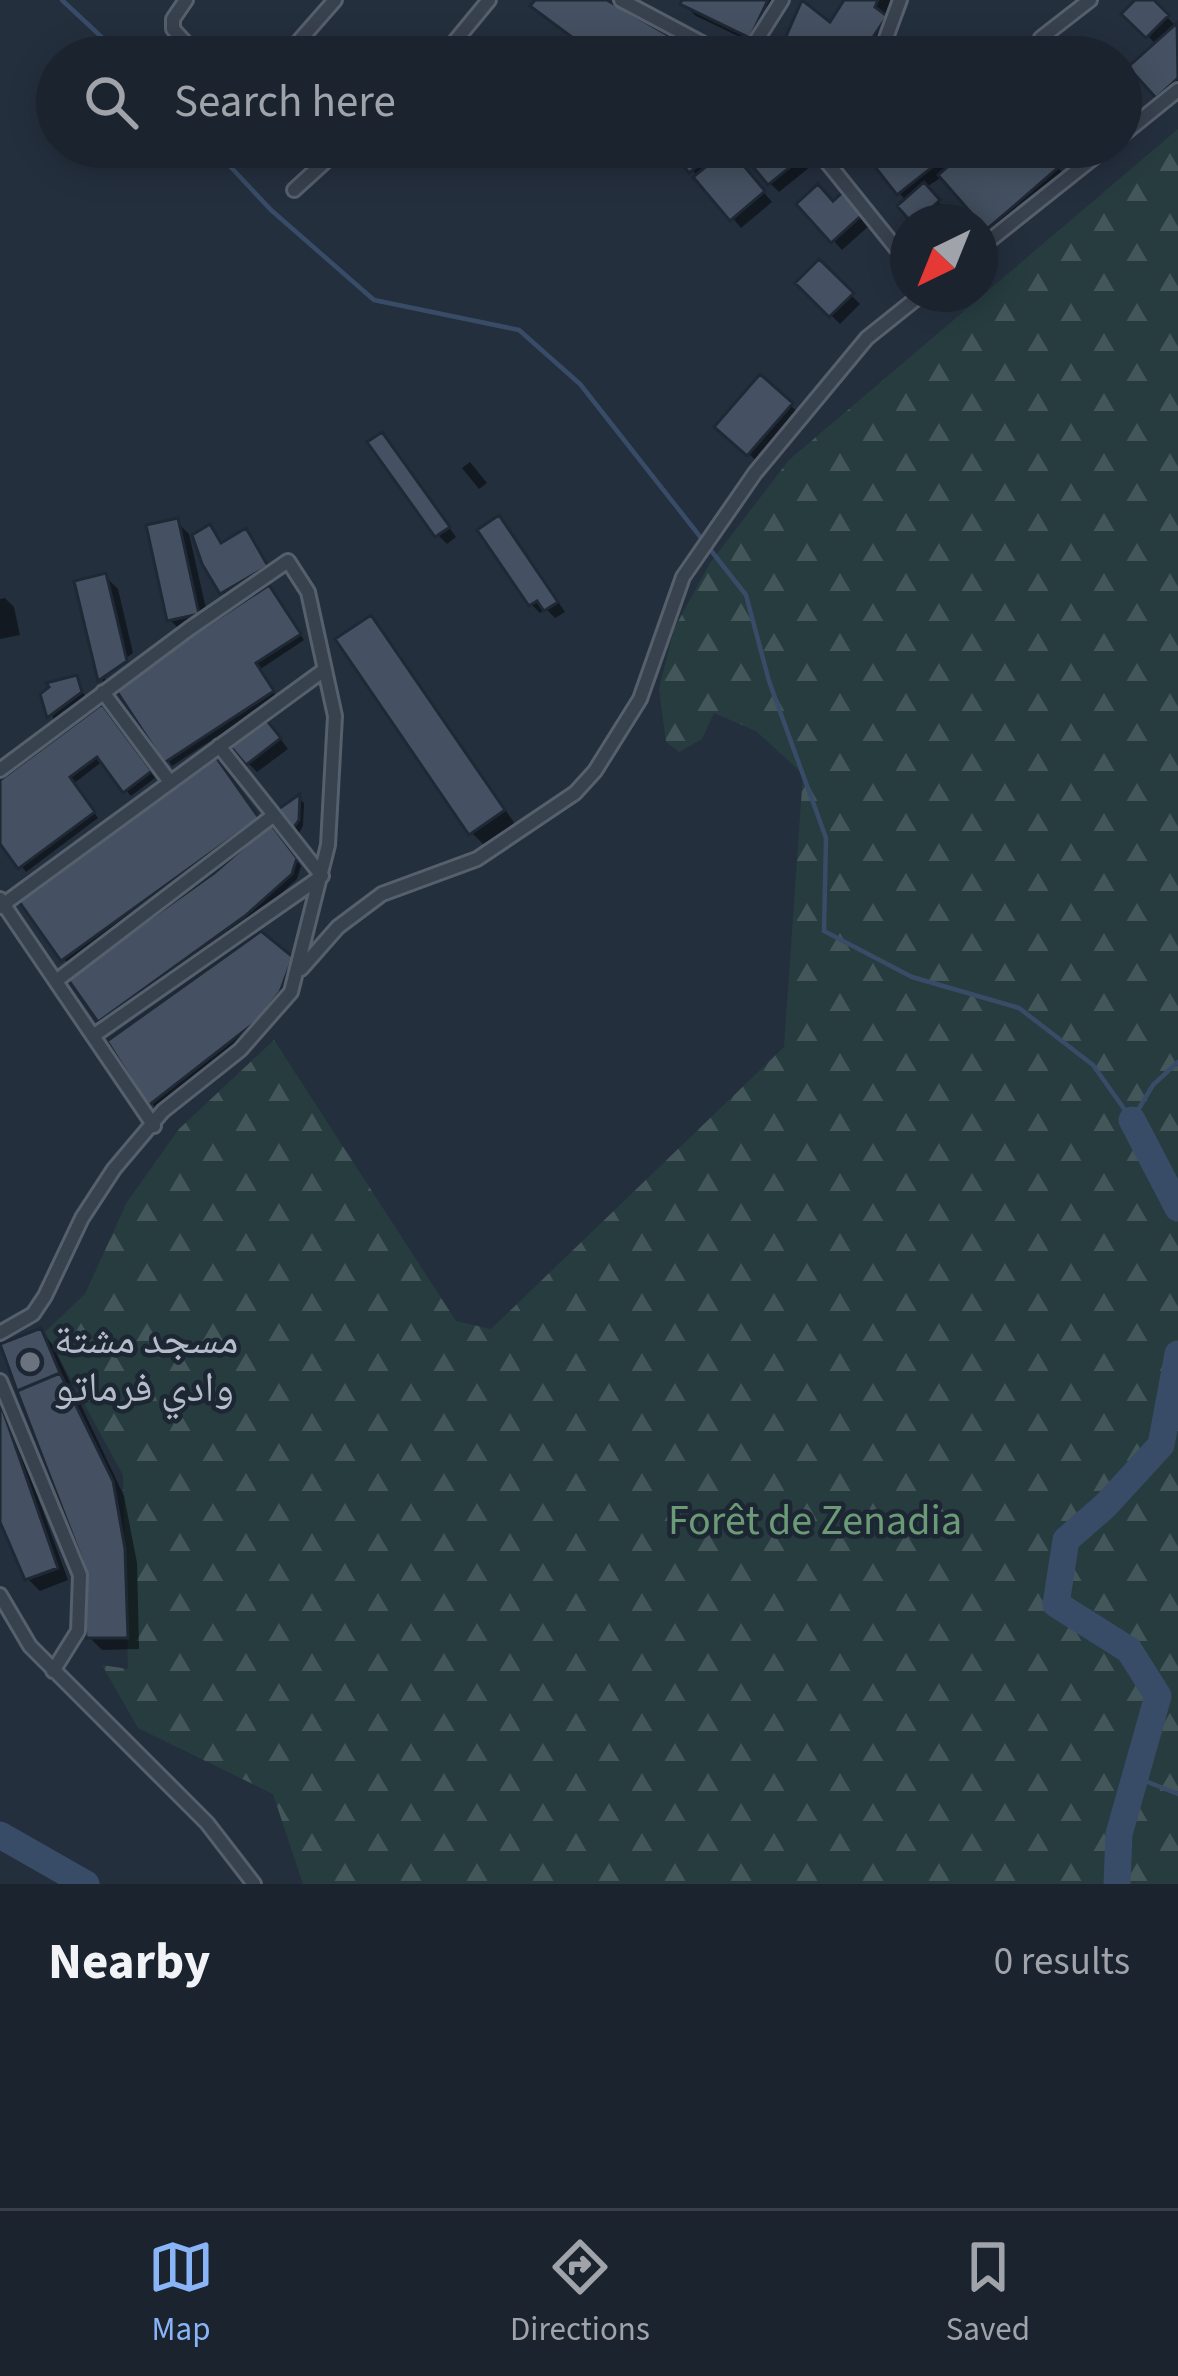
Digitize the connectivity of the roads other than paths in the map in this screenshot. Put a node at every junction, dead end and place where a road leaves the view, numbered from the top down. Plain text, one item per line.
1 (186, 0) edge
2 (335, 0) edge
3 (489, 0) edge
4 (782, 0) edge
5 (900, 0) edge
6 (1090, 0) edge
7 (626, 1) edge
8 (180, 36) edge
9 (303, 36) edge
10 (461, 36) edge
11 (688, 36) edge
12 (759, 36) edge
13 (887, 36) edge
14 (1044, 36) edge
15 (1178, 90) edge
16 (1142, 119) edge
17 (314, 168) edge
18 (832, 168) edge
19 (1081, 168) edge
20 (294, 190) dead end
21 (998, 234) edge
22 (890, 241) edge
23 (900, 312) edge
24 (324, 670) junction
25 (103, 692) junction
26 (219, 746) junction
27 (0, 770) edge
28 (170, 782) junction
29 (274, 815) junction
30 (322, 876) junction
31 (1, 903) edge
32 (296, 974) junction
33 (56, 981) junction
34 (93, 1036) junction
35 (154, 1126) junction
36 (0, 1334) edge
37 (0, 1381) edge
38 (0, 1595) edge
39 (53, 1671) junction
40 (254, 1884) edge

1 - 8 street
2 - 9 street
3 - 10 street
4 - 12 street
5 - 13 street
6 - 14 street
7 - 11 street
15 - 16 street
17 - 20 street
18 - 22 street
19 - 21 street
23 - 32 street
24 - 25 street
24 - 26 street
24 - 30 street
25 - 27 street
25 - 28 street
26 - 28 street
26 - 29 street
28 - 31 street
29 - 30 street
29 - 33 street
30 - 32 street
30 - 34 street
31 - 33 street
32 - 35 street
33 - 34 street
34 - 35 street
35 - 36 street
37 - 39 street
38 - 39 street
39 - 40 street

